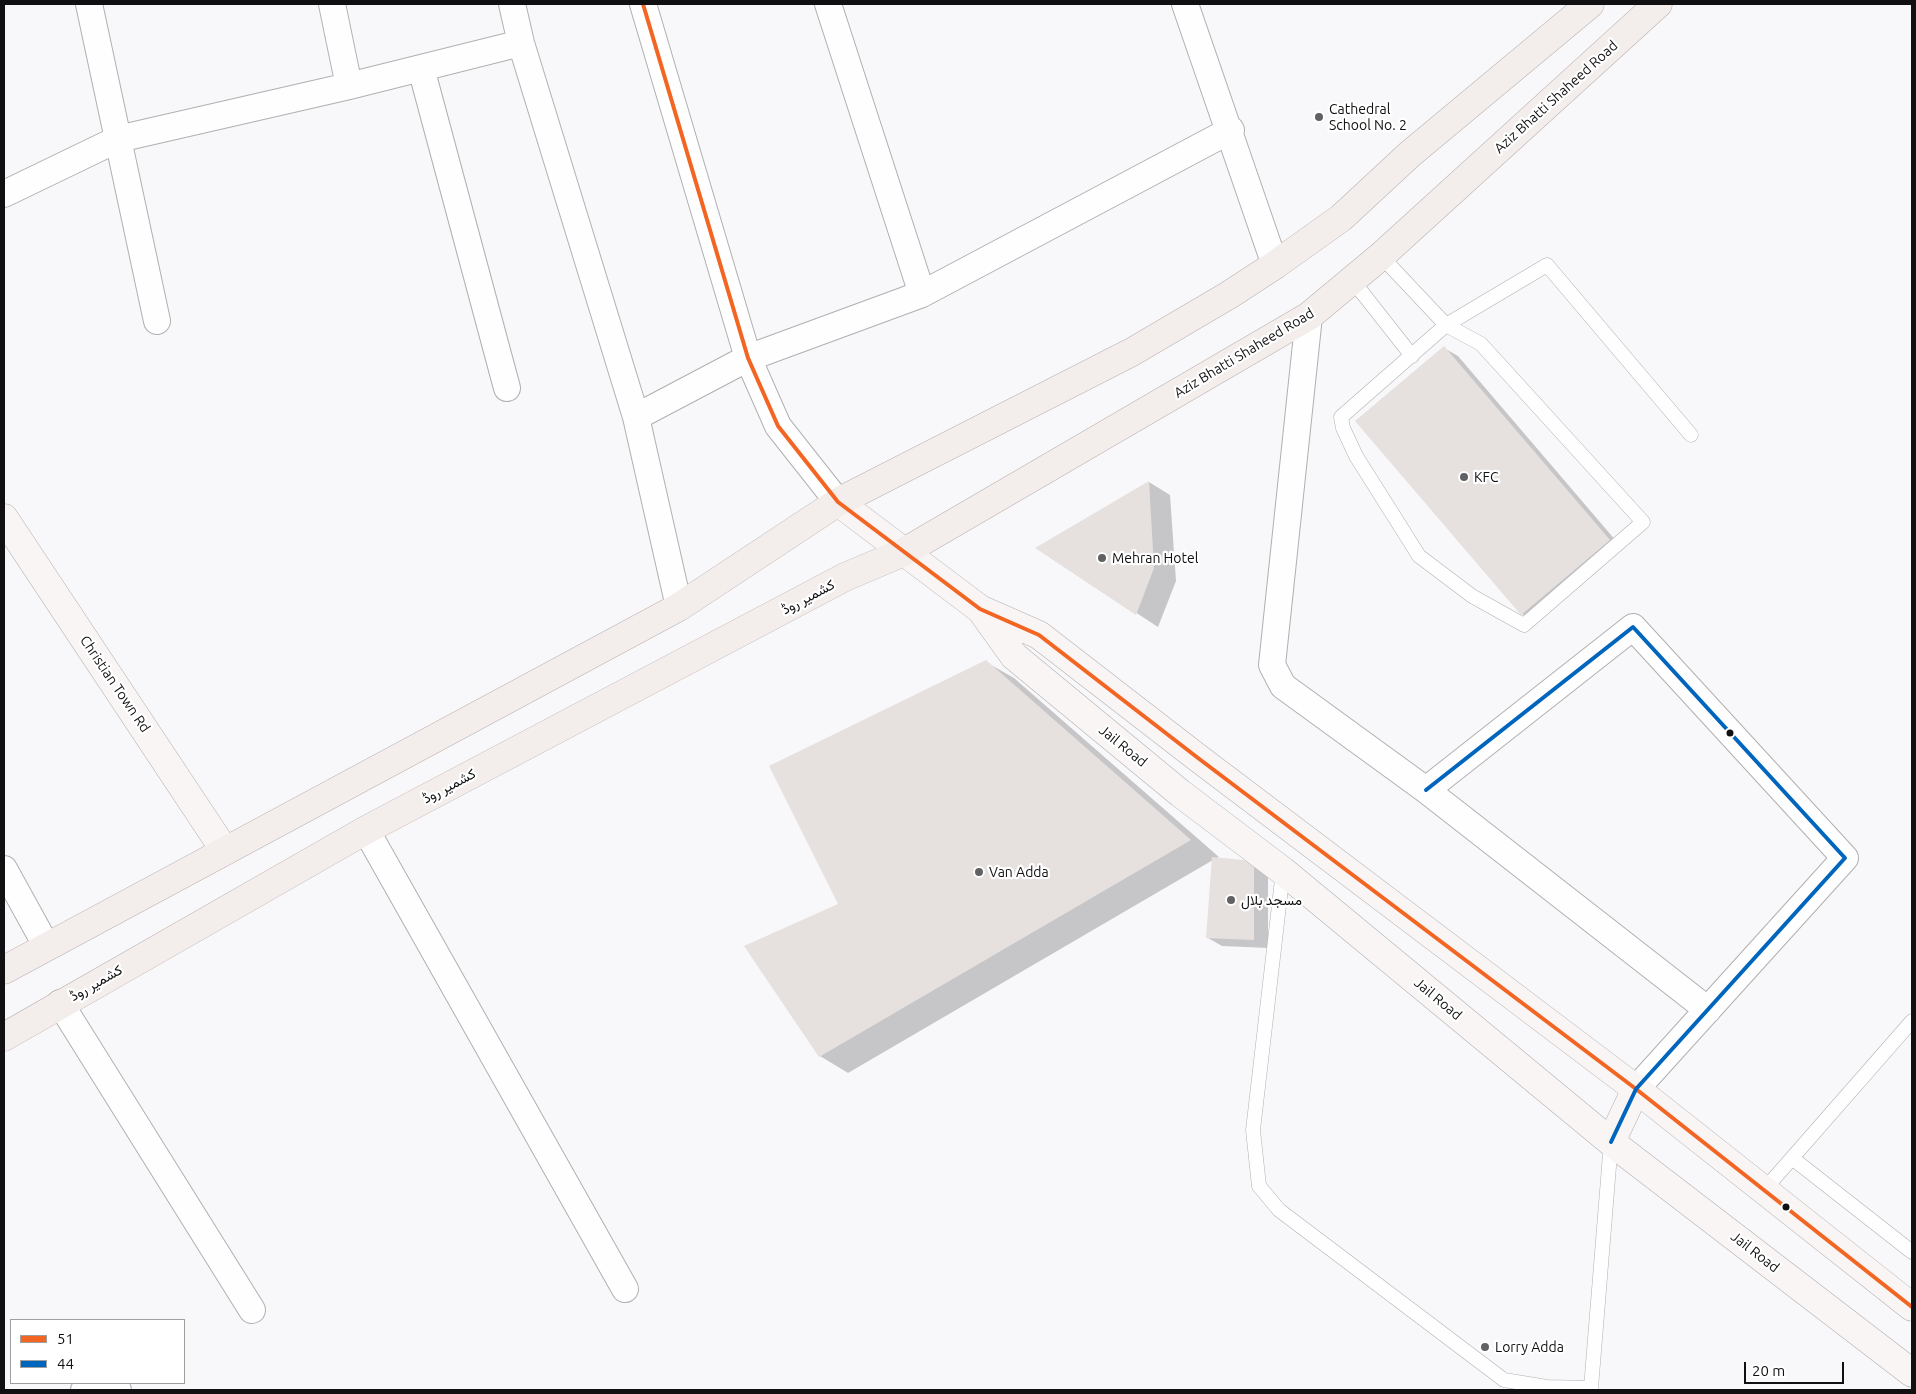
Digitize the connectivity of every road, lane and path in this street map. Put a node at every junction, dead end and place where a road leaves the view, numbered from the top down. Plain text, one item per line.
1 (89, 4) edge
2 (332, 4) edge
3 (512, 4) edge
4 (643, 4) edge
5 (828, 4) edge
6 (1185, 4) edge
7 (1590, 4) edge
8 (1658, 4) edge
9 (521, 43) junction
10 (421, 68) junction
11 (349, 86) junction
12 (1230, 130) junction
13 (118, 139) junction
14 (4, 194) edge
15 (1381, 256) junction
16 (1275, 265) junction
17 (1352, 280) junction
18 (922, 294) junction
19 (1309, 316) junction
20 (157, 321) dead end
21 (1446, 325) junction
22 (1412, 356) junction
23 (748, 358) junction
24 (507, 388) dead end
25 (636, 417) junction
26 (1692, 435) dead end
27 (838, 502) junction
28 (4, 518) edge
29 (904, 552) junction
30 (679, 607) junction
31 (980, 609) junction
32 (1426, 790) junction
33 (1287, 824) junction
34 (366, 830) junction
35 (225, 851) junction
36 (4, 869) edge
37 (1283, 871) junction
38 (47, 947) junction
39 (4, 970) edge
40 (60, 1003) junction
41 (1708, 1010) junction
42 (1912, 1020) edge
43 (4, 1037) edge
44 (1636, 1089) junction
45 (1611, 1142) junction
46 (1792, 1158) junction
47 (1764, 1190) junction
48 (1912, 1252) edge
49 (625, 1289) dead end
50 (1912, 1307) edge
51 (252, 1310) dead end
52 (1912, 1373) edge
53 (1591, 1389) edge
54 (84, 1390) edge
55 (118, 1390) edge

1 - 13 street
2 - 11 street
3 - 9 street
4 - 23 street
5 - 18 street
6 - 12 street
7 - 16 main road
8 - 15 main road, Aziz Bhatti Shaheed Road
9 - 10 street
9 - 25 street
10 - 11 street
10 - 24 street
11 - 13 street
12 - 16 street
12 - 18 street
13 - 14 street
13 - 20 street
15 - 17 main road, Aziz Bhatti Shaheed Road
15 - 21 lane
16 - 27 main road
17 - 19 main road, Aziz Bhatti Shaheed Road
17 - 22 lane
18 - 23 street
19 - 29 main road, Aziz Bhatti Shaheed Road
19 - 32 street
21 - 22 lane
21 - 22 lane
21 - 26 lane
23 - 25 street
23 - 27 street
25 - 30 street
27 - 29 main road, Jail Road
27 - 30 main road
28 - 35 main road, Christian Town Rd
29 - 31 main road, Jail Road
29 - 34 main road, کشمیر روڈ
30 - 35 main road
31 - 33 main road, Jail Road
31 - 37 main road, Jail Road
32 - 41 street
32 - 41 street
33 - 37 main road
33 - 44 main road, Jail Road
34 - 40 main road, کشمیر روڈ
34 - 49 street
35 - 38 main road
36 - 38 street
37 - 45 main road, Jail Road
37 - 53 lane
38 - 39 main road
40 - 43 main road, کشمیر روڈ
40 - 51 street
41 - 44 street
42 - 46 lane
44 - 45 main road
44 - 47 main road, Jail Road
45 - 52 main road, Jail Road
45 - 53 lane
46 - 47 lane
46 - 48 lane
47 - 50 main road, Jail Road
54 - 55 street

